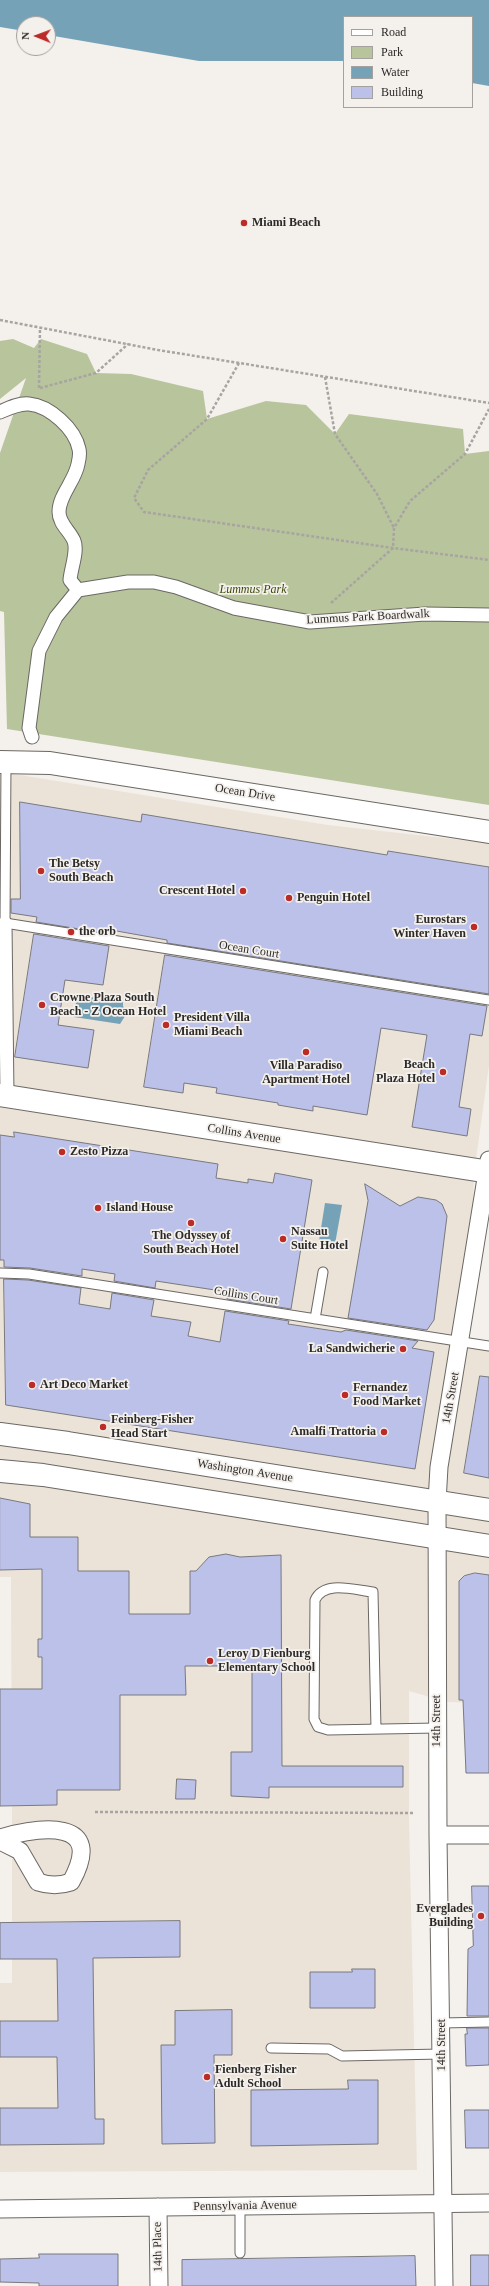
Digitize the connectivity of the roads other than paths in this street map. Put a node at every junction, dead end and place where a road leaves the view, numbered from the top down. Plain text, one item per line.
1 (0, 412) edge
2 (78, 590) junction
3 (489, 615) edge
4 (32, 737) dead end
5 (3, 762) edge
6 (489, 832) edge
7 (5, 923) junction
8 (489, 1000) edge
9 (4, 1096) edge
10 (488, 1168) edge
11 (323, 1272) dead end
12 (0, 1273) edge
13 (316, 1319) junction
14 (460, 1341) junction
15 (489, 1346) edge
16 (0, 1434) edge
17 (0, 1471) edge
18 (437, 1502) junction
19 (489, 1510) edge
20 (437, 1538) junction
21 (489, 1546) edge
22 (437, 1728) junction
23 (376, 1729) junction
24 (438, 1835) junction
25 (489, 1835) edge
26 (0, 1838) edge
27 (0, 1841) edge
28 (489, 2022) edge
29 (442, 2023) junction
30 (271, 2048) dead end
31 (442, 2054) junction
32 (443, 2203) junction
33 (489, 2203) edge
34 (240, 2206) junction
35 (158, 2207) junction
36 (0, 2209) edge
37 (240, 2253) dead end
38 (159, 2286) edge
39 (444, 2286) edge

1 - 2 street
2 - 3 street, Lummus Park Boardwalk
2 - 4 street
5 - 6 main road, Ocean Drive
5 - 7 lane
7 - 8 lane, Ocean Court
7 - 9 street
9 - 10 main road, Collins Avenue
10 - 14 street, 14th Street
11 - 13 lane
12 - 13 lane, Collins Court
13 - 14 lane, Collins Court
14 - 15 lane, Collins Court
14 - 18 street, 14th Street
16 - 18 main road, Washington Avenue
17 - 20 main road
18 - 19 main road, Washington Avenue
18 - 20 street, 14th Street
20 - 21 main road
20 - 22 street, 14th Street
22 - 23 lane
22 - 24 street, 14th Street
23 - 23 lane
24 - 25 street
24 - 29 street, 14th Street
26 - 27 street
28 - 29 lane
29 - 31 street, 14th Street
30 - 31 lane
31 - 32 street, 14th Street
32 - 33 street, Pennsylvania Avenue
32 - 34 street, Pennsylvania Avenue
32 - 39 street, 14th Street
34 - 35 street, Pennsylvania Avenue
34 - 37 lane
35 - 36 street, Pennsylvania Avenue
35 - 38 street, 14th Place

